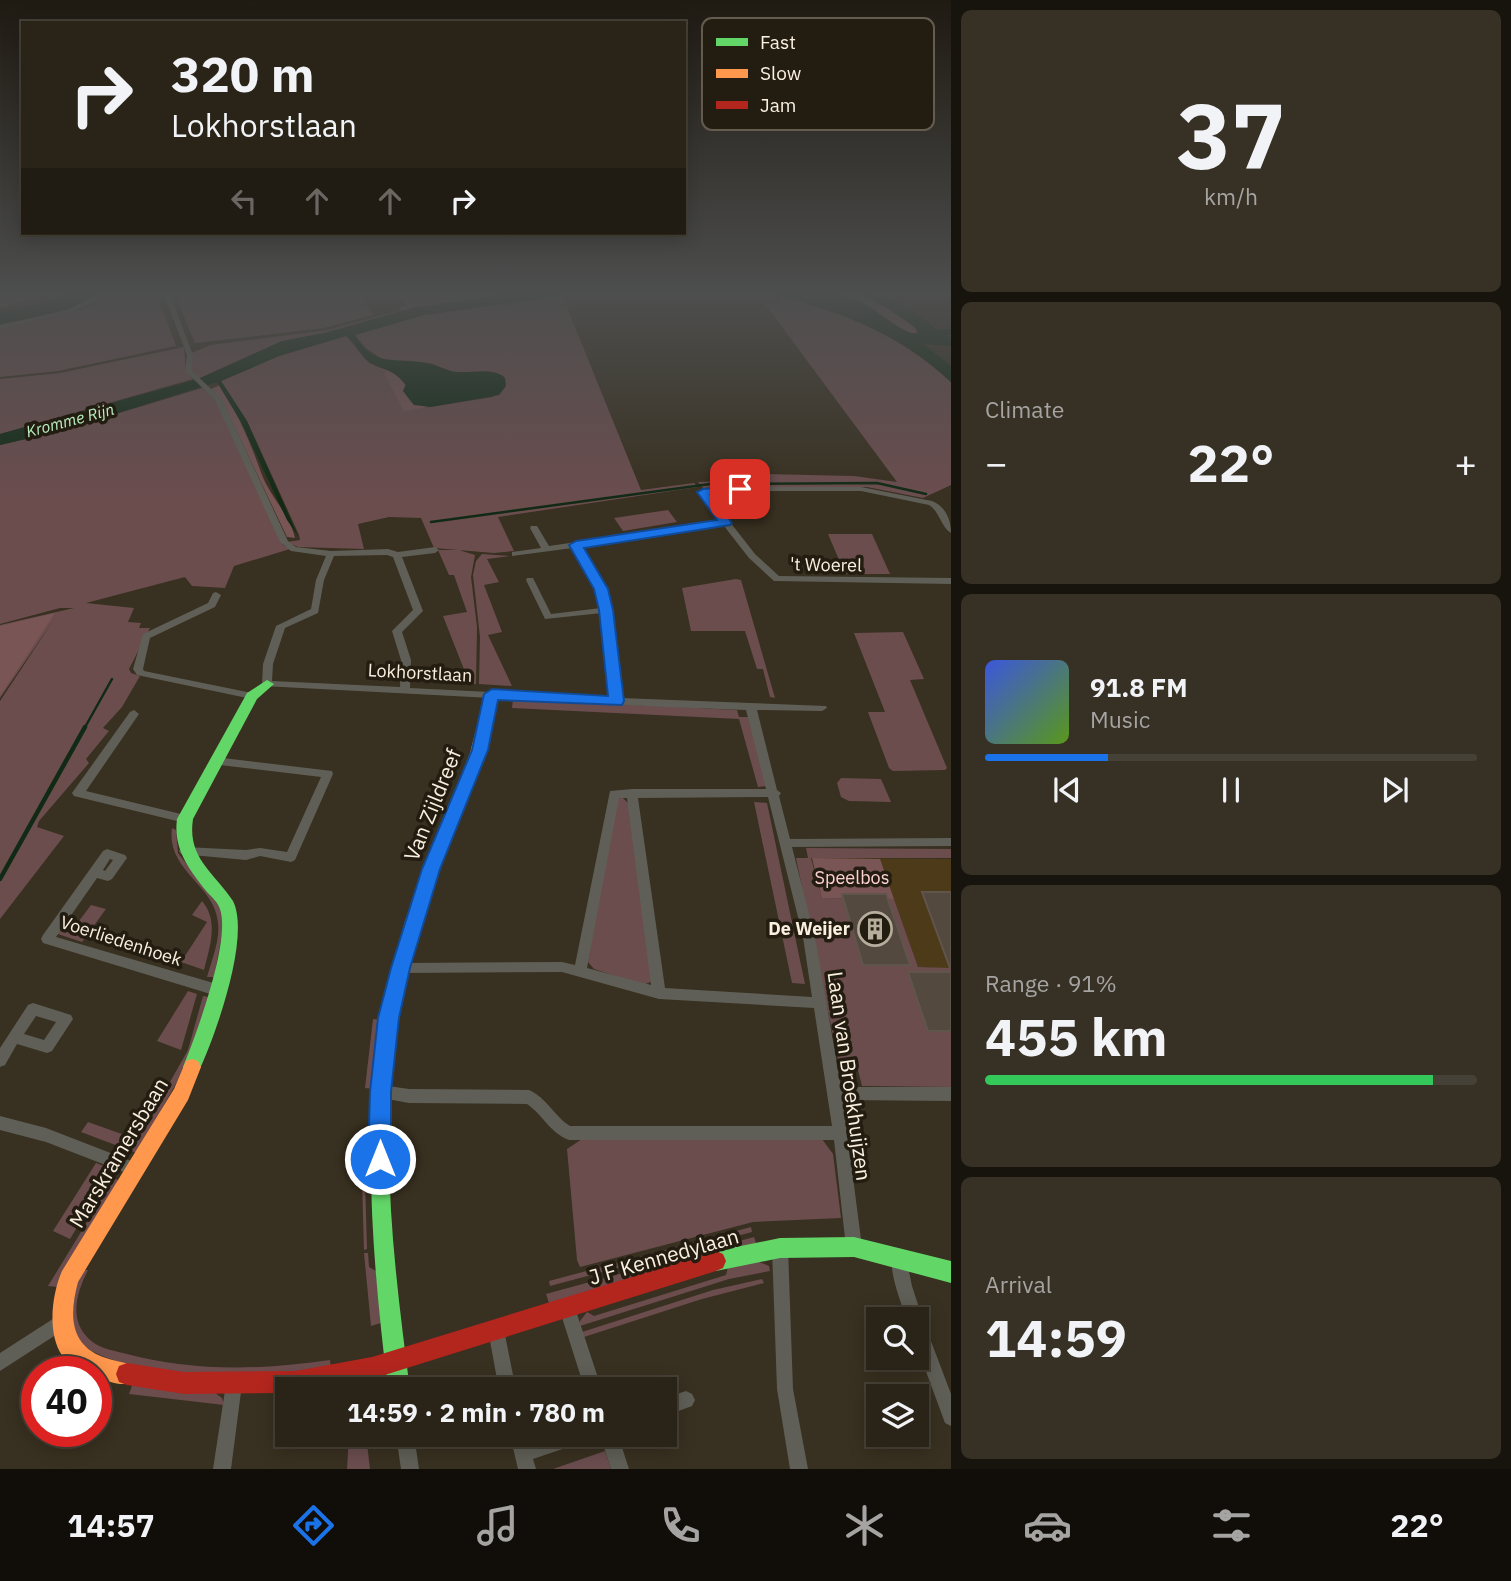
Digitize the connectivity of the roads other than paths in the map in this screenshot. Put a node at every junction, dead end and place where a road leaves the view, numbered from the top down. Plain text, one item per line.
1 (189, 361) edge
2 (725, 523) junction
3 (534, 528) dead end
4 (951, 530) edge
5 (576, 545) junction
6 (546, 549) junction
7 (435, 550) dead end
8 (331, 554) junction
9 (515, 554) dead end
10 (397, 555) junction
11 (530, 580) dead end
12 (951, 581) edge
13 (216, 595) dead end
14 (606, 610) junction
15 (267, 684) junction
16 (405, 690) junction
17 (492, 694) junction
18 (252, 696) junction
19 (616, 701) junction
20 (751, 708) junction
21 (822, 708) dead end
22 (134, 714) dead end
23 (215, 761) junction
24 (632, 793) junction
25 (775, 793) junction
26 (185, 818) junction
27 (951, 842) edge
28 (788, 843) junction
29 (185, 851) junction
30 (94, 872) dead end
31 (400, 968) junction
32 (580, 970) junction
33 (217, 990) junction
34 (659, 993) junction
35 (821, 1003) junction
36 (14, 1037) dead end
37 (0, 1061) edge
38 (381, 1092) junction
39 (835, 1093) junction
40 (951, 1094) edge
41 (0, 1123) edge
42 (838, 1133) junction
43 (134, 1169) junction
44 (854, 1247) junction
45 (780, 1248) junction
46 (899, 1256) junction
47 (951, 1272) edge
48 (911, 1307) edge
49 (567, 1308) junction
50 (59, 1323) junction
51 (496, 1331) junction
52 (929, 1357) edge
53 (395, 1361) junction
54 (0, 1363) edge
55 (397, 1377) edge
56 (505, 1377) edge
57 (590, 1377) edge
58 (233, 1384) junction
59 (686, 1400) dead end
60 (677, 1403) edge
61 (951, 1417) edge
62 (407, 1447) edge
63 (555, 1447) edge
64 (613, 1447) edge
65 (525, 1461) edge
66 (222, 1469) edge
67 (410, 1469) edge
68 (620, 1469) edge
69 (799, 1469) edge

1 - 8 street
2 - 4 street, 't Woerel
2 - 5 street
2 - 12 street, 't Woerel
3 - 6 street
5 - 6 street
5 - 14 street
6 - 9 street
7 - 10 street
8 - 10 street
8 - 15 street
10 - 16 street
11 - 14 street
13 - 18 street
14 - 19 street
15 - 16 street, Lokhorstlaan
15 - 18 street
16 - 17 street, Lokhorstlaan
17 - 19 street, Lokhorstlaan
17 - 31 street, Van Zijldreef
18 - 23 street
19 - 20 street, Lokhorstlaan
20 - 21 street, Lokhorstlaan
20 - 25 street, Laan van Broekhuijzen
22 - 26 street
23 - 26 street
23 - 29 street
24 - 25 street
24 - 32 street
24 - 34 street
25 - 28 street, Laan van Broekhuijzen
26 - 29 street
27 - 28 street
28 - 35 street, Laan van Broekhuijzen
29 - 33 street, Marskramersbaan
30 - 33 street, Voerliedenhoek
31 - 32 street
31 - 38 street, Van Zijldreef
32 - 34 street
33 - 43 street, Marskramersbaan
34 - 35 street
35 - 39 street, Laan van Broekhuijzen
36 - 37 street
38 - 42 street
38 - 53 street, Van Zijldreef
39 - 40 street
39 - 42 street, Laan van Broekhuijzen
41 - 43 street
42 - 44 street, Laan van Broekhuijzen
43 - 50 street, Marskramersbaan
44 - 45 street, J F Kennedylaan
44 - 46 street, J F Kennedylaan
45 - 49 street, J F Kennedylaan
45 - 69 street
46 - 47 street, J F Kennedylaan
46 - 48 street
49 - 51 street, J F Kennedylaan
49 - 57 street
50 - 54 street
50 - 58 street
51 - 53 street, J F Kennedylaan
51 - 56 street
52 - 61 street
53 - 55 street, Van Zijldreef
53 - 58 street
58 - 66 street
59 - 60 street
62 - 67 street
63 - 65 street
64 - 68 street

